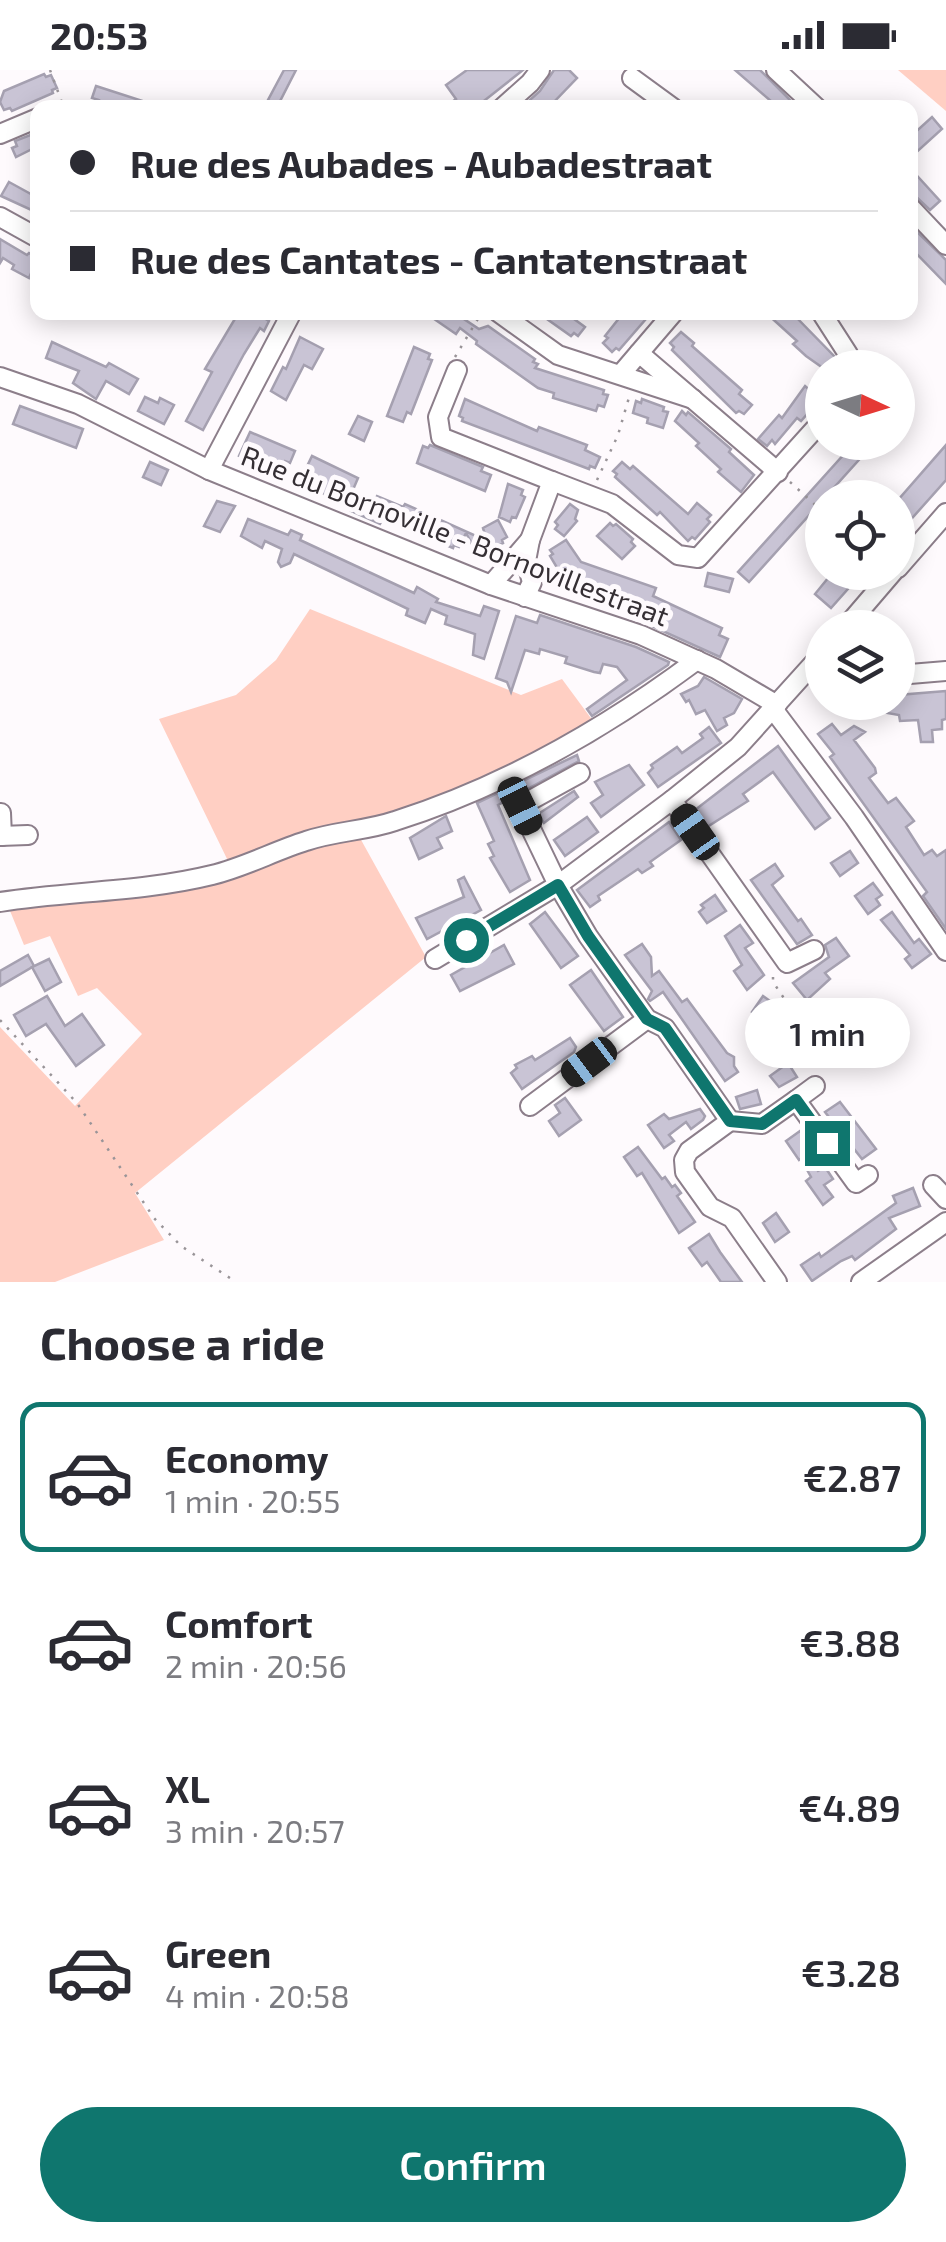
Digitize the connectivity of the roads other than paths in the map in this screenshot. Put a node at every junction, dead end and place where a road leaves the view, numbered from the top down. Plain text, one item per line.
1 (540, 70) edge
2 (776, 70) edge
3 (632, 78) dead end
4 (510, 100) edge
5 (662, 100) edge
6 (808, 100) edge
7 (30, 121) edge
8 (0, 134) edge
9 (918, 216) edge
10 (0, 217) edge
11 (30, 234) edge
12 (946, 246) edge
13 (288, 320) edge
14 (509, 320) edge
15 (667, 320) edge
16 (826, 320) edge
17 (845, 350) edge
18 (639, 353) junction
19 (457, 370) road end
20 (628, 376) junction
21 (0, 377) edge
22 (693, 399) junction
23 (805, 441) edge
24 (209, 470) junction
25 (778, 472) junction
26 (552, 480) junction
27 (946, 513) edge
28 (530, 540) junction
29 (915, 548) edge
30 (491, 585) junction
31 (878, 590) edge
32 (525, 597) junction
33 (861, 610) edge
34 (697, 660) junction
35 (946, 671) edge
36 (805, 674) edge
37 (915, 674) edge
38 (775, 707) junction
39 (580, 772) dead end
40 (672, 800) junction
41 (1, 813) edge
42 (28, 835) dead end
43 (1, 836) edge
44 (558, 885) junction
45 (0, 902) edge
46 (814, 950) dead end
47 (946, 951) edge
48 (435, 959) dead end
49 (647, 1019) junction
50 (815, 1086) road end
51 (796, 1100) junction
52 (530, 1106) dead end
53 (730, 1121) junction
54 (855, 1183) dead end
55 (946, 1222) edge
56 (872, 1279) edge
57 (777, 1282) edge

1 - 4 street
2 - 6 street
3 - 5 street
7 - 8 street
9 - 12 street
10 - 11 street
13 - 24 street
14 - 20 street
15 - 18 street
16 - 17 street
18 - 20 street
18 - 22 street
19 - 26 street
20 - 22 street
21 - 24 street, Rue du Bornoville - Bornovillestraat
22 - 25 street
23 - 25 street
24 - 30 street, Rue du Bornoville - Bornovillestraat
25 - 26 street
26 - 28 street
27 - 29 street
28 - 30 street
28 - 32 street
30 - 32 street, Rue du Bornoville - Bornovillestraat
31 - 33 street
32 - 34 street, Rue du Bornoville - Bornovillestraat
34 - 38 street, Rue du Bornoville - Bornovillestraat
34 - 45 street
35 - 37 street
36 - 38 street
38 - 40 street
38 - 47 street
39 - 44 street
40 - 44 street
40 - 46 street
41 - 43 street
42 - 43 street
44 - 48 street
44 - 49 street
49 - 52 street
49 - 53 street
50 - 51 street
51 - 53 street
51 - 54 street
53 - 57 street
55 - 56 street

